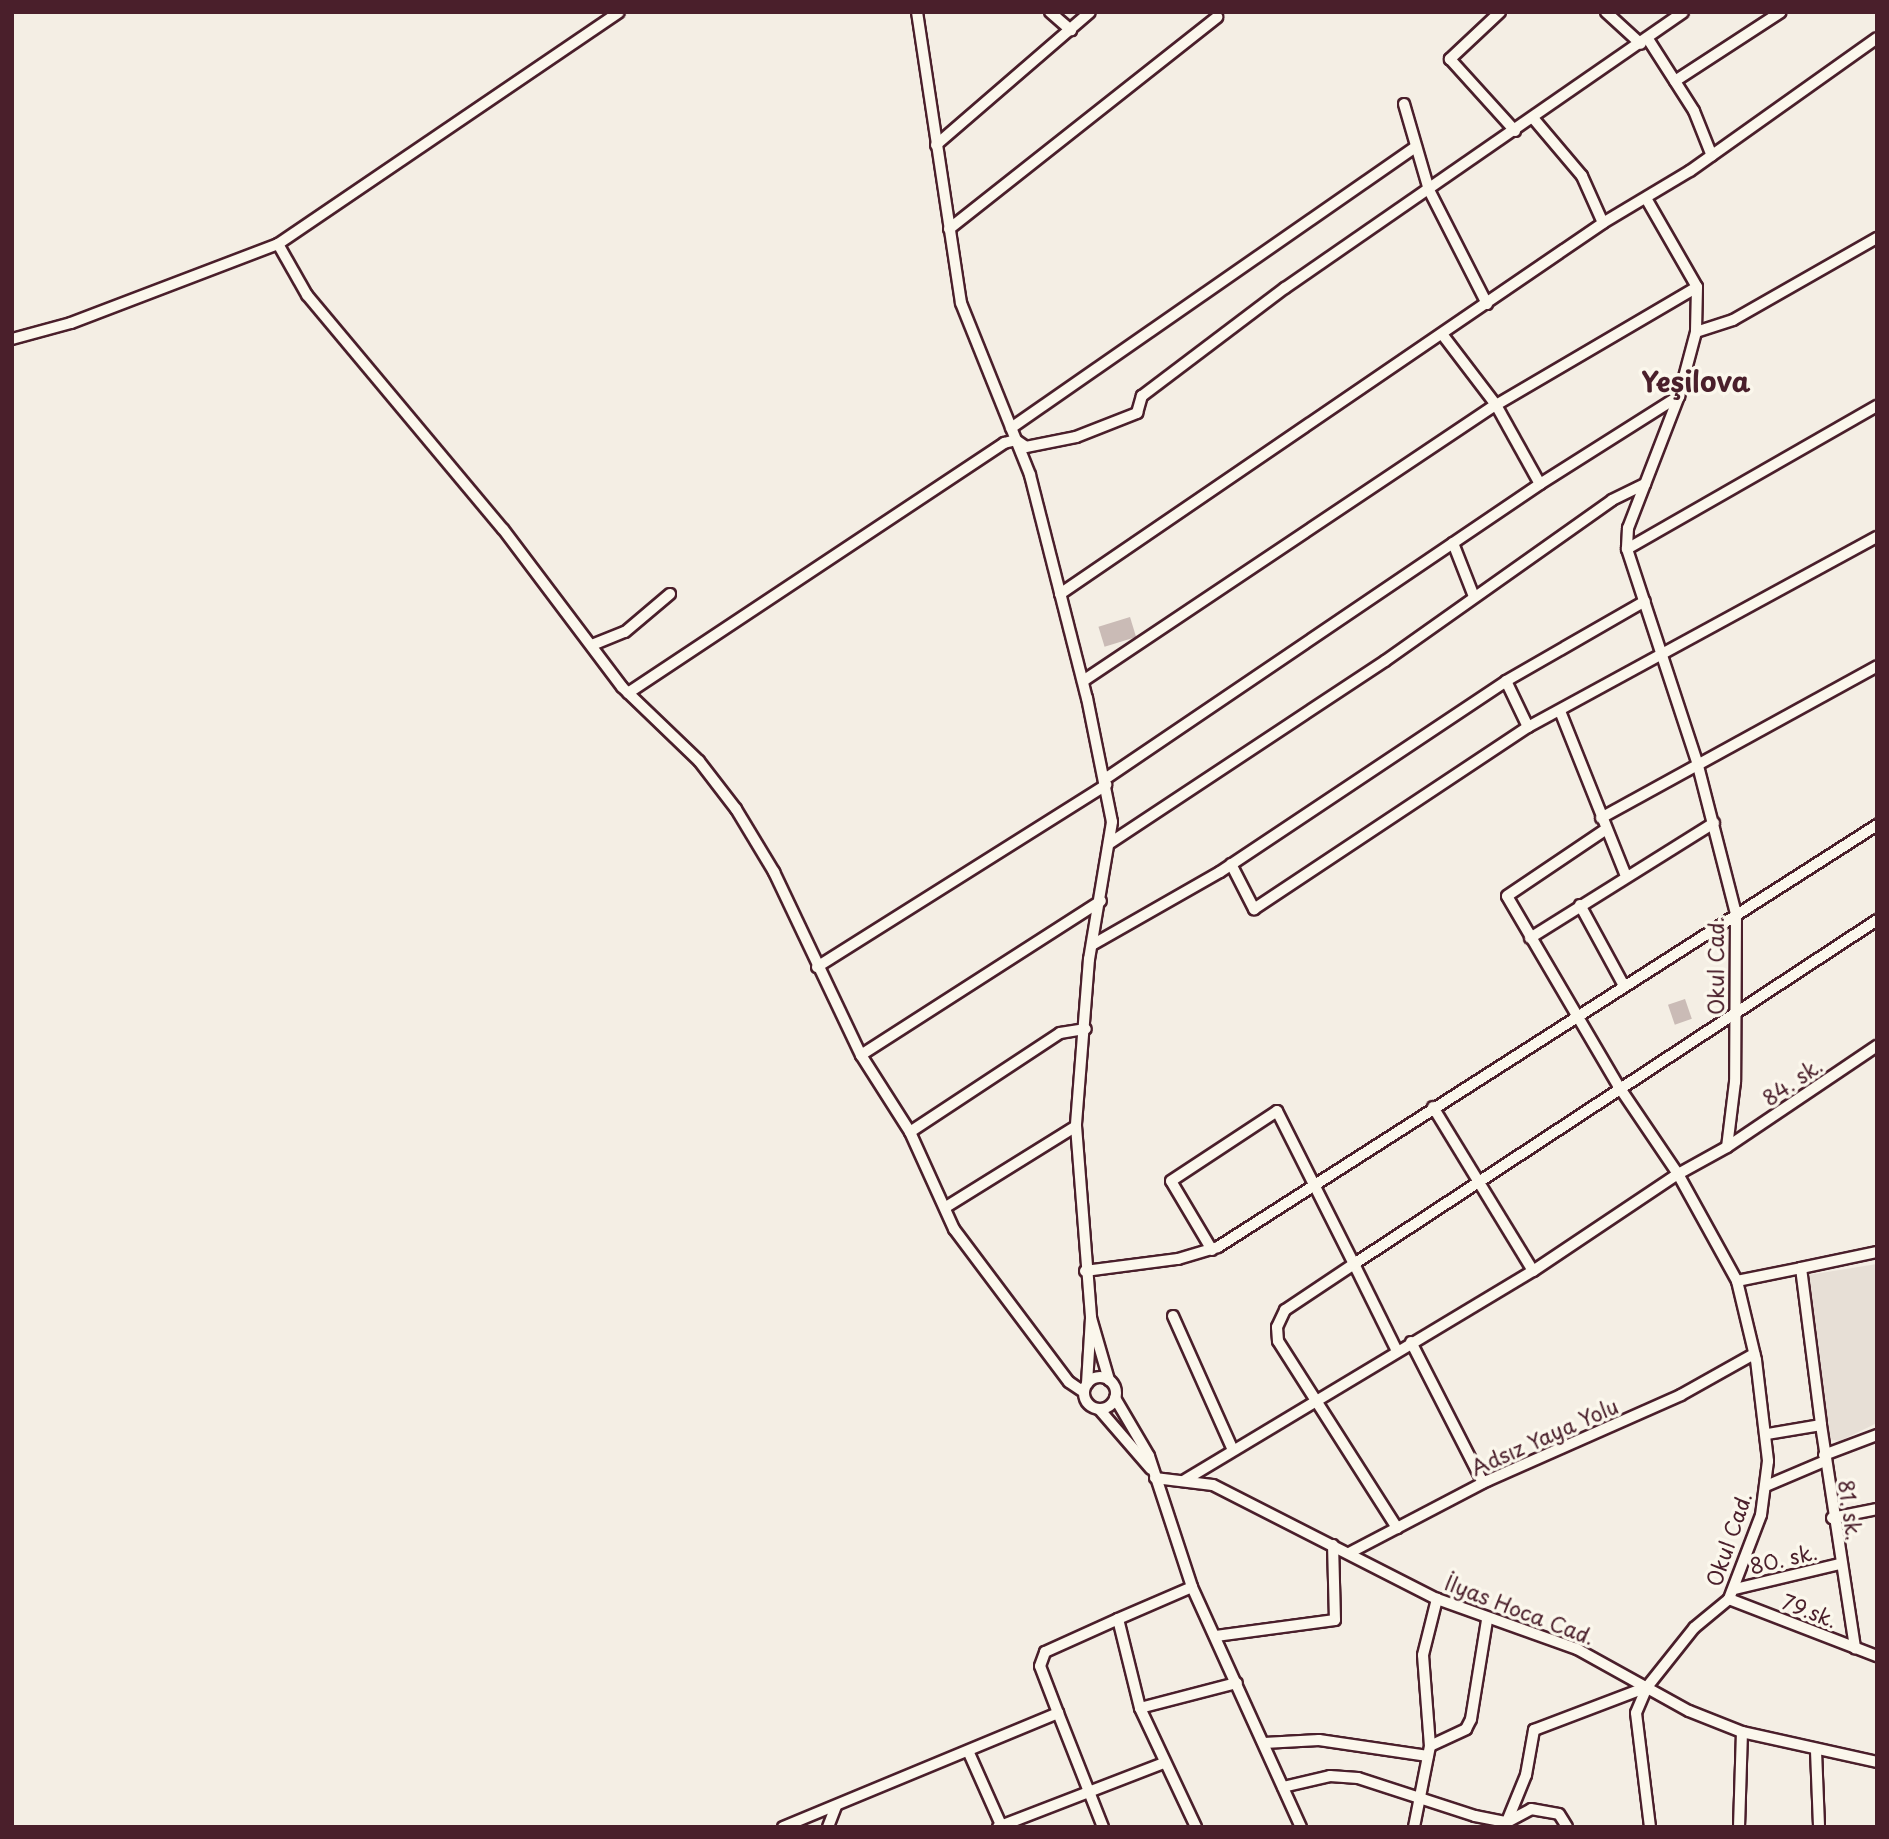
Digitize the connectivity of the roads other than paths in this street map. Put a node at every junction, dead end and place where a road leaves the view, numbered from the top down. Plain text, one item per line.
1 (619, 12) edge
2 (917, 12) edge
3 (1050, 12) edge
4 (1090, 12) edge
5 (1500, 12) edge
6 (1606, 12) edge
7 (1683, 12) edge
8 (1781, 12) edge
9 (1217, 17) dead end
10 (1071, 30) junction
11 (1877, 38) edge
12 (1644, 41) junction
13 (1675, 81) junction
14 (1404, 104) dead end
15 (1533, 118) junction
16 (1515, 131) junction
17 (936, 145) junction
18 (1416, 147) junction
19 (1712, 156) junction
20 (1429, 190) junction
21 (1647, 200) junction
22 (1603, 223) junction
23 (949, 229) junction
24 (1877, 238) edge
25 (278, 244) junction
26 (1697, 288) junction
27 (1488, 304) junction
28 (1696, 332) junction
29 (1442, 334) junction
30 (12, 339) edge
31 (1679, 396) junction
32 (1496, 405) junction
33 (1877, 405) edge
34 (1011, 428) junction
35 (1016, 440) junction
36 (1540, 484) junction
37 (1645, 484) junction
38 (1877, 537) edge
39 (1453, 543) junction
40 (1627, 549) junction
41 (670, 594) dead end
42 (1060, 594) junction
43 (1474, 594) junction
44 (1645, 601) junction
45 (592, 645) junction
46 (1662, 654) junction
47 (1877, 666) edge
48 (1083, 681) junction
49 (1506, 681) junction
50 (628, 693) junction
51 (1560, 711) junction
52 (1528, 727) junction
53 (1697, 762) junction
54 (1105, 782) junction
55 (1601, 818) junction
56 (1714, 822) junction
57 (1877, 825) edge
58 (1605, 830) junction
59 (1110, 843) junction
60 (1231, 864) junction
61 (1626, 876) junction
62 (1101, 901) junction
63 (1580, 905) junction
64 (1736, 914) junction
65 (1877, 920) edge
66 (1530, 938) junction
67 (1092, 945) junction
68 (817, 967) junction
69 (1623, 984) junction
70 (1735, 1009) junction
71 (1576, 1014) junction
72 (1086, 1029) junction
73 (1877, 1046) edge
74 (861, 1055) junction
75 (1619, 1087) junction
76 (1433, 1107) junction
77 (1076, 1126) junction
78 (910, 1132) junction
79 (1727, 1147) junction
80 (1678, 1174) junction
81 (1316, 1182) junction
82 (1479, 1183) junction
83 (946, 1206) junction
84 (1212, 1250) junction
85 (1877, 1252) edge
86 (1354, 1264) junction
87 (1801, 1268) junction
88 (1085, 1271) junction
89 (1533, 1271) junction
90 (1737, 1282) junction
91 (1174, 1316) dead end
92 (1091, 1318) junction
93 (1411, 1342) junction
94 (1397, 1351) junction
95 (1754, 1354) junction
96 (1109, 1380) junction
97 (1086, 1388) junction
98 (1115, 1398) junction
99 (1313, 1398) junction
100 (1098, 1409) junction
101 (1821, 1425) junction
102 (1767, 1434) junction
103 (1877, 1435) edge
104 (1233, 1450) junction
105 (1825, 1458) junction
106 (1153, 1474) junction
107 (1185, 1480) junction
108 (1483, 1483) junction
109 (1766, 1486) junction
110 (1877, 1509) edge
111 (1832, 1518) junction
112 (1397, 1528) junction
113 (1333, 1545) junction
114 (1349, 1553) junction
115 (1840, 1564) junction
116 (1192, 1587) junction
117 (1735, 1588) junction
118 (1437, 1599) junction
119 (1730, 1599) junction
120 (1118, 1619) junction
121 (1487, 1620) junction
122 (1216, 1636) junction
123 (1855, 1647) junction
124 (1877, 1656) edge
125 (1237, 1683) junction
126 (1647, 1687) junction
127 (1140, 1707) junction
128 (1058, 1713) junction
129 (1742, 1732) junction
130 (1264, 1743) junction
131 (1429, 1751) junction
132 (1816, 1751) junction
133 (969, 1753) junction
134 (1877, 1762) edge
135 (1164, 1763) junction
136 (1283, 1787) junction
137 (1089, 1791) junction
138 (1423, 1796) junction
139 (836, 1806) junction
140 (1506, 1825) edge
141 (1000, 1826) edge
142 (783, 1827) edge
143 (828, 1827) edge
144 (1103, 1827) edge
145 (1196, 1827) edge
146 (1301, 1827) edge
147 (1414, 1827) edge
148 (1567, 1827) edge
149 (1650, 1827) edge
150 (1739, 1827) edge
151 (1819, 1827) edge

1 - 25 street
2 - 17 street
3 - 10 street
4 - 10 street
5 - 16 street
6 - 12 street
7 - 12 street
8 - 13 street
9 - 23 street
10 - 17 street
11 - 19 street
12 - 13 street
12 - 15 street
13 - 19 street
14 - 18 street
15 - 16 street
15 - 22 street
16 - 20 street
17 - 23 street
18 - 20 street
18 - 34 street
19 - 21 street
20 - 27 street
20 - 35 street
21 - 22 street
21 - 26 street
22 - 27 street
23 - 34 street
24 - 28 street
25 - 30 street
25 - 45 street
26 - 28 street
26 - 32 street
27 - 29 street
28 - 31 street
29 - 32 street
29 - 42 street
31 - 36 street
31 - 37 street
32 - 36 street
32 - 48 street
33 - 40 street
34 - 35 street
35 - 42 street
35 - 50 street
36 - 39 street
37 - 40 street
37 - 43 street
38 - 46 street
39 - 43 street
39 - 54 street
40 - 44 street, Okul Cad.
41 - 45 street
42 - 48 street
43 - 59 street
44 - 46 street, Okul Cad.
44 - 49 street
45 - 50 street
46 - 51 street
46 - 53 street, Okul Cad.
47 - 53 street
48 - 54 street
49 - 52 street
49 - 60 street
50 - 68 street
51 - 52 street
51 - 55 street
52 - 60 street
53 - 55 street
53 - 56 street, Okul Cad.
54 - 59 street
54 - 68 street
55 - 58 street
56 - 61 street
56 - 64 street, Okul Cad.
57 - 64 street
58 - 61 street
58 - 66 street, Okul Cad.
59 - 62 street
60 - 67 street
61 - 63 street
62 - 67 street
62 - 74 street
63 - 66 street
63 - 69 street
64 - 69 street
64 - 70 street, Okul Cad.
65 - 70 street
66 - 71 street, Okul Cad.
67 - 72 street
68 - 74 street
69 - 71 street
70 - 75 street
70 - 79 street, Okul Cad.
71 - 75 street, Okul Cad.
71 - 76 street
72 - 77 street
72 - 78 street
73 - 79 street, 84. sk.
74 - 78 street
75 - 80 street, Okul Cad.
75 - 82 street
76 - 81 street
76 - 82 street
77 - 83 street
77 - 88 street
78 - 83 street
79 - 80 street
80 - 89 street
80 - 90 street, Okul Cad.
81 - 84 street
81 - 84 street
81 - 86 street
82 - 86 street
82 - 89 street
83 - 97 street
84 - 88 street
85 - 87 street
86 - 94 street
86 - 99 street
87 - 90 street
87 - 101 street, 81. sk.
88 - 92 street
89 - 93 street
90 - 95 street, Okul Cad.
91 - 104 street
92 - 96 street
92 - 97 street
93 - 94 street
93 - 108 street
94 - 99 street
95 - 102 street, Okul Cad.
95 - 108 street, Adsız Yaya Yolu
96 - 97 street
96 - 98 street
97 - 100 street
98 - 100 street
98 - 106 street
99 - 104 street
99 - 112 street
100 - 106 street
101 - 102 street
101 - 105 street, 81. sk.
102 - 109 street, Okul Cad.
103 - 105 street
104 - 107 street
105 - 109 street
105 - 111 street, 81. sk.
106 - 107 street, İlyas Hoca Cad.
106 - 116 street
107 - 113 street, İlyas Hoca Cad.
108 - 112 street, Adsız Yaya Yolu
109 - 117 street, Okul Cad.
110 - 111 street
111 - 115 street, 81. sk.
112 - 114 street, Adsız Yaya Yolu
113 - 114 street, İlyas Hoca Cad.
113 - 122 street
114 - 118 street, İlyas Hoca Cad.
115 - 117 street, 80. sk.
115 - 123 street, 81. sk.
116 - 120 street
116 - 122 street
117 - 119 street, Okul Cad.
118 - 121 street, İlyas Hoca Cad.
118 - 131 street
119 - 123 street, 79.sk.
119 - 126 street, Okul Cad.
120 - 127 street
120 - 128 street
121 - 126 street, İlyas Hoca Cad.
121 - 131 street
122 - 125 street
123 - 124 street, 79.sk.
125 - 127 street
125 - 130 street
126 - 129 street, İlyas Hoca Cad.
126 - 140 street
126 - 149 street
127 - 135 street
128 - 133 street
128 - 137 street
129 - 132 street, İlyas Hoca Cad.
129 - 150 street
130 - 131 street
130 - 136 street
131 - 138 street
132 - 134 street, İlyas Hoca Cad.
132 - 151 street
133 - 139 street
133 - 141 street
135 - 137 street
135 - 145 street
136 - 138 street
136 - 146 street
137 - 141 street
137 - 144 street
138 - 140 street
138 - 147 street
139 - 142 street
139 - 143 street
140 - 148 street

